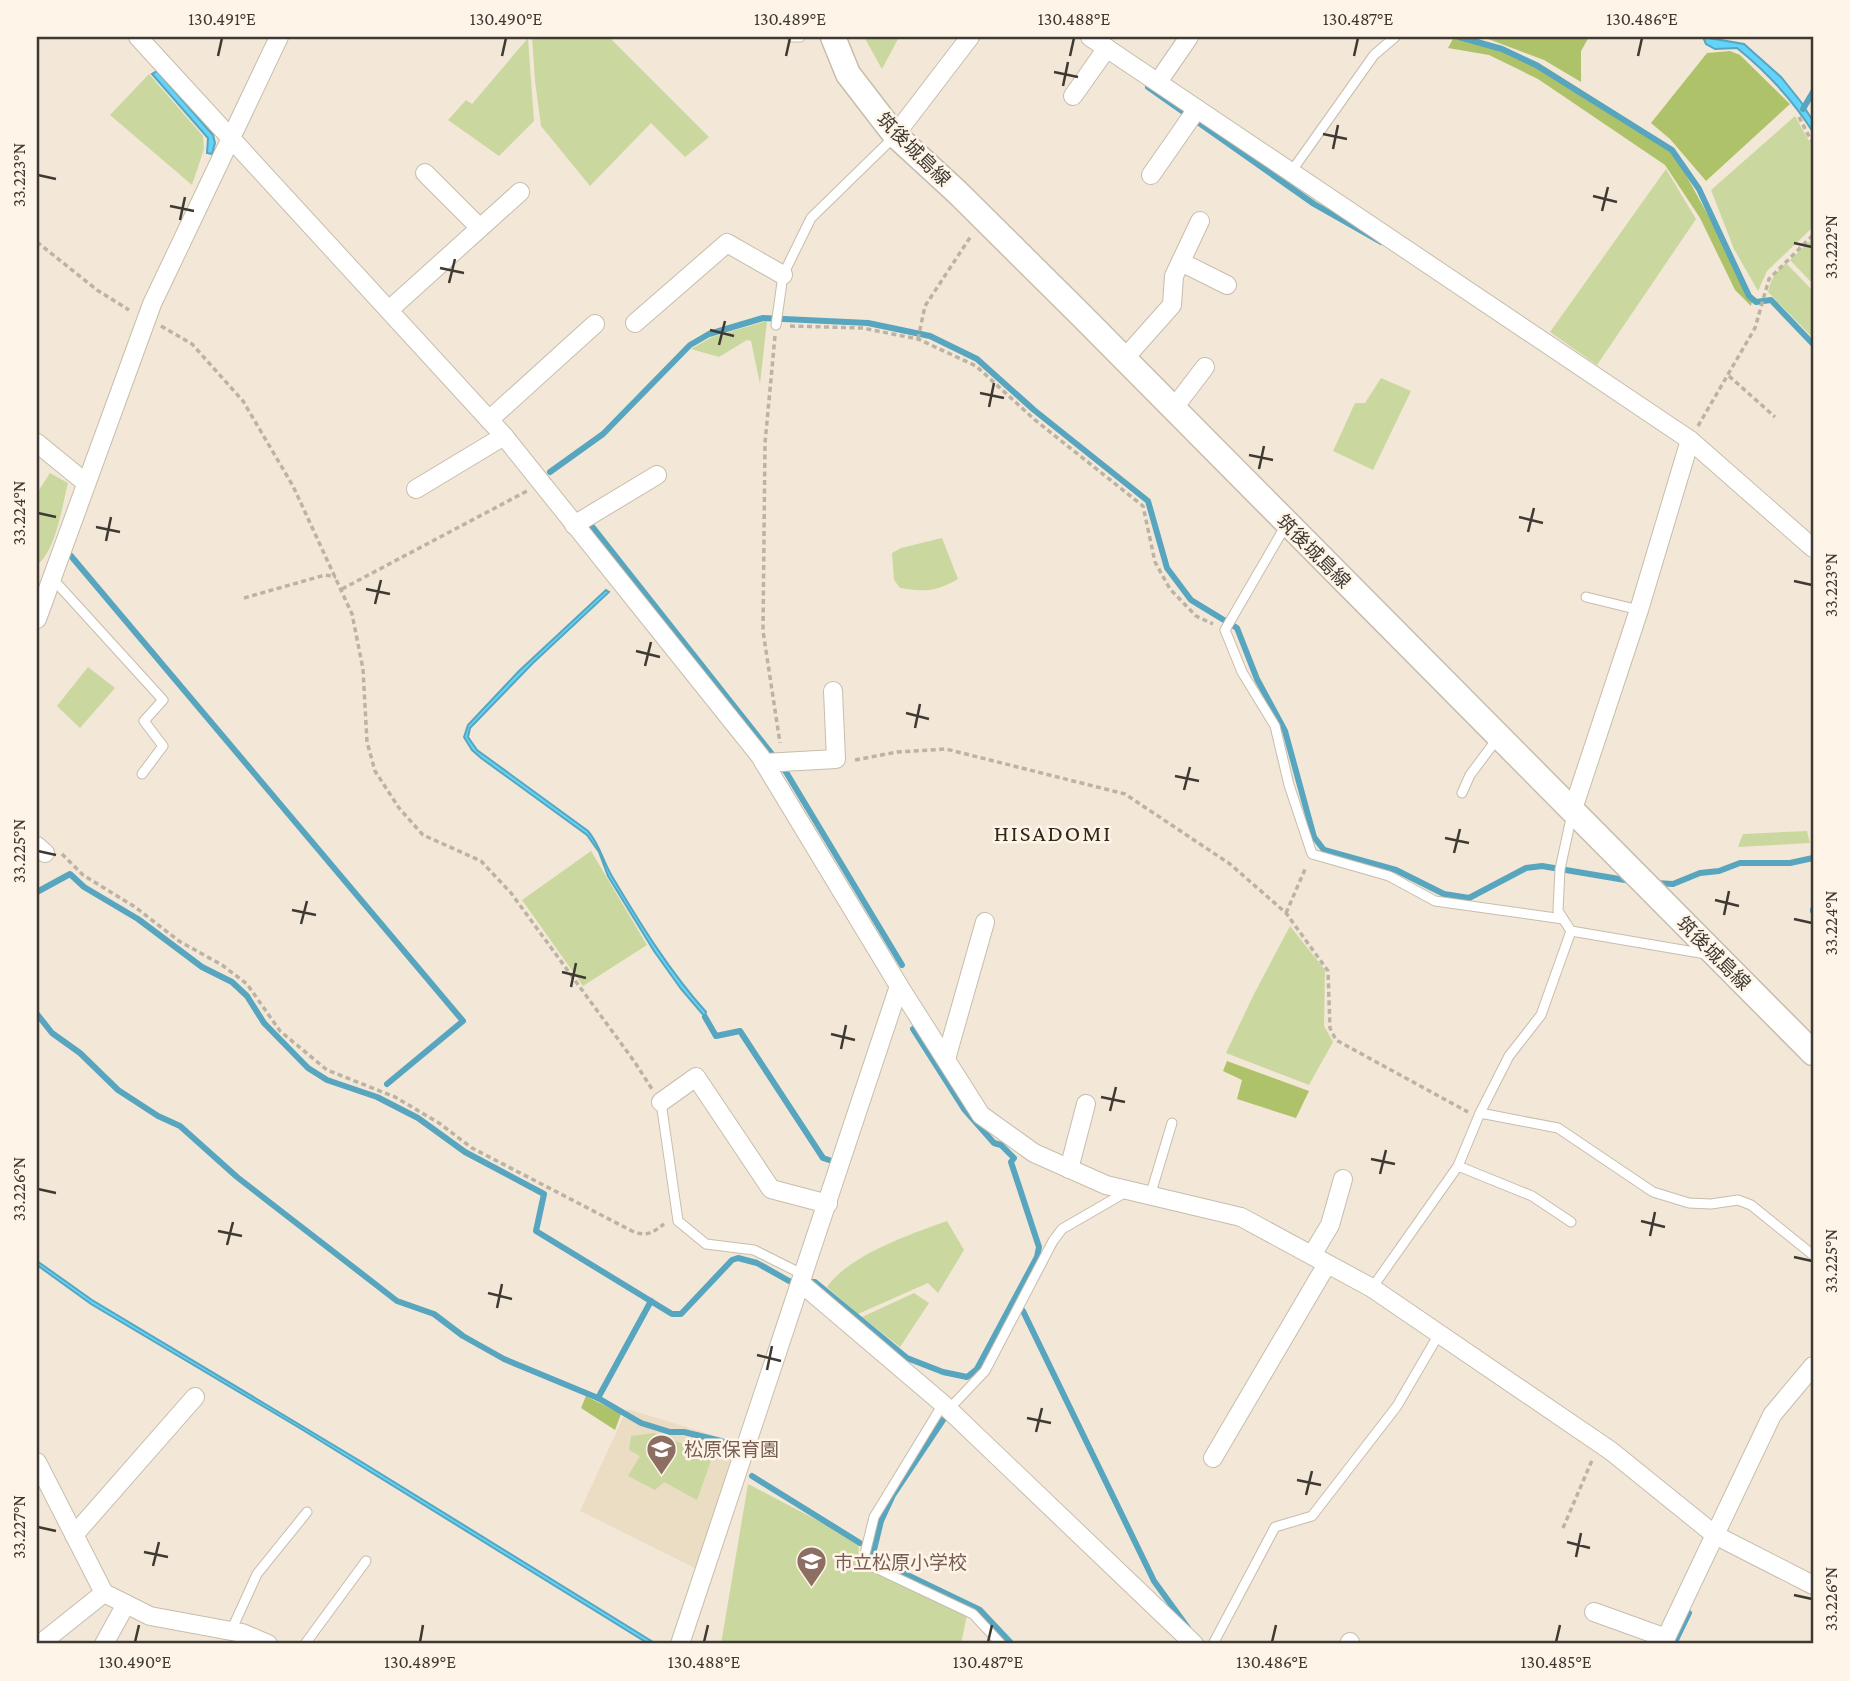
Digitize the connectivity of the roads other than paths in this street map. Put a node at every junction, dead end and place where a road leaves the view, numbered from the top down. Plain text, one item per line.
1 (138, 37) edge
2 (279, 37) edge
3 (833, 37) edge
4 (970, 37) edge
5 (1090, 37) edge
6 (1189, 37) edge
7 (1395, 37) edge
8 (1107, 48) junction
9 (1158, 82) junction
10 (1073, 96) dead end
11 (1198, 109) junction
12 (895, 135) junction
13 (231, 136) junction
14 (1291, 172) junction
15 (425, 173) dead end
16 (1151, 175) dead end
17 (520, 192) dead end
18 (1200, 221) dead end
19 (480, 228) junction
20 (1181, 262) junction
21 (783, 275) junction
22 (1227, 285) dead end
23 (389, 310) junction
24 (635, 323) dead end
25 (596, 324) dead end
26 (776, 325) road end
27 (1124, 359) junction
28 (1205, 367) dead end
29 (1173, 409) junction
30 (489, 420) junction
31 (504, 436) junction
32 (1690, 440) junction
33 (37, 443) edge
34 (657, 475) dead end
35 (86, 483) junction
36 (416, 489) dead end
37 (1287, 524) junction
38 (574, 525) junction
39 (1813, 548) edge
40 (52, 578) junction
41 (1586, 597) dead end
42 (1639, 610) junction
43 (37, 619) edge
44 (833, 691) dead end
45 (1500, 736) junction
46 (764, 763) junction
47 (142, 774) dead end
48 (1462, 793) dead end
49 (1573, 809) junction
50 (1563, 919) junction
51 (985, 922) dead end
52 (1571, 930) junction
53 (1717, 956) junction
54 (899, 986) junction
55 (1813, 1051) edge
56 (946, 1059) junction
57 (661, 1102) joint
58 (1086, 1104) dead end
59 (1479, 1115) junction
60 (1172, 1123) dead end
61 (1458, 1166) junction
62 (1069, 1169) junction
63 (1343, 1179) dead end
64 (1128, 1191) junction
65 (1150, 1196) junction
66 (828, 1204) junction
67 (1571, 1222) dead end
68 (1813, 1255) edge
69 (1319, 1260) junction
70 (803, 1279) junction
71 (1372, 1288) junction
72 (1439, 1334) junction
73 (1813, 1366) edge
74 (195, 1397) dead end
75 (946, 1407) junction
76 (1213, 1458) dead end
77 (37, 1462) edge
78 (307, 1512) dead end
79 (74, 1535) junction
80 (1715, 1535) junction
81 (366, 1561) dead end
82 (1813, 1585) edge
83 (104, 1593) junction
84 (126, 1604) junction
85 (1594, 1612) dead end
86 (231, 1631) junction
87 (248, 1640) edge
88 (1665, 1641) edge
89 (40, 1644) edge
90 (104, 1644) edge
91 (268, 1644) edge
92 (305, 1644) edge
93 (680, 1644) edge
94 (1001, 1644) edge
95 (1194, 1644) edge
96 (1213, 1644) edge

1 - 13 street
2 - 13 street
3 - 12 street, 筑後城島線
4 - 12 street
5 - 8 street
6 - 9 street
7 - 14 lane
8 - 9 street
8 - 10 street
9 - 11 street
11 - 14 street
11 - 16 street
12 - 21 lane
12 - 27 street, 筑後城島線
13 - 23 street
13 - 35 street
14 - 32 street
15 - 19 street
17 - 19 street
18 - 20 street
19 - 23 street
20 - 22 street
20 - 27 street
21 - 24 street
21 - 26 lane
23 - 30 street
25 - 30 street
27 - 29 street, 筑後城島線
28 - 29 street
29 - 37 street, 筑後城島線
30 - 31 street
31 - 36 street
31 - 38 street
32 - 39 street
32 - 42 street
33 - 35 street
34 - 38 street
35 - 40 street
37 - 45 street, 筑後城島線
37 - 50 lane
38 - 46 street
40 - 43 street
40 - 47 lane
41 - 42 lane
42 - 49 street
44 - 46 street
45 - 48 lane
45 - 49 street, 筑後城島線
46 - 54 street
49 - 50 lane
49 - 53 street, 筑後城島線
50 - 52 lane
51 - 56 street
52 - 53 lane
52 - 59 lane
53 - 55 street, 筑後城島線
54 - 56 street
54 - 66 street
56 - 62 street
57 - 66 street
57 - 70 lane
58 - 62 street
59 - 61 lane
59 - 68 lane
60 - 65 lane
61 - 67 lane
61 - 71 lane
62 - 64 street
63 - 69 street
64 - 65 street
64 - 75 lane
65 - 69 street
66 - 70 street
69 - 71 street
69 - 76 street
70 - 75 street
70 - 93 street
71 - 72 street
72 - 80 street
72 - 96 lane
73 - 80 street
74 - 79 street
75 - 94 lane
75 - 95 street
77 - 79 street
78 - 86 lane
79 - 83 street
80 - 82 street
80 - 88 street
81 - 92 lane
83 - 84 street
83 - 89 street
84 - 86 street
84 - 90 street
85 - 88 street
86 - 87 street
87 - 91 street

